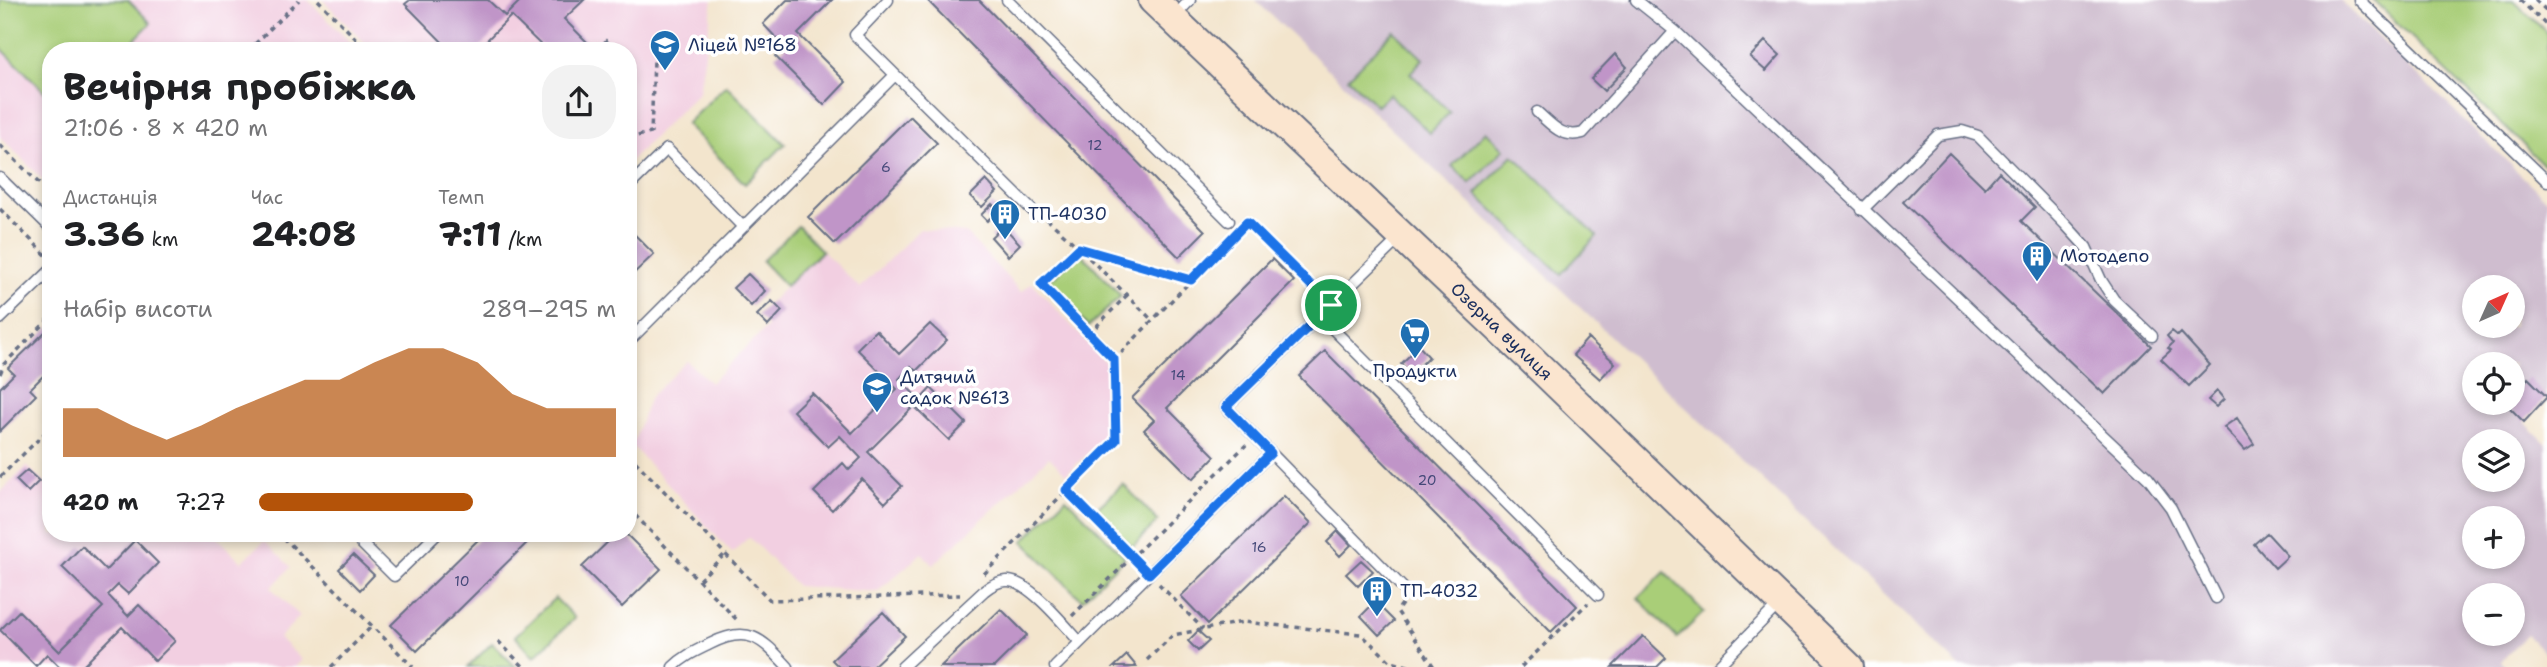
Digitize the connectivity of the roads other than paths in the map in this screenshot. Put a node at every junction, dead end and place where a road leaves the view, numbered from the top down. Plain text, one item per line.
1 (888, 0) edge
2 (1007, 0) edge
3 (1636, 0) edge
4 (2359, 0) edge
5 (1172, 6) edge
6 (1675, 31) junction
7 (895, 75) junction
8 (1537, 112) dead end
9 (0, 177) edge
10 (637, 178) edge
11 (2547, 181) edge
12 (1862, 210) junction
13 (1036, 214) road end
14 (42, 219) edge
15 (1229, 221) dead end
16 (743, 227) junction
17 (1401, 236) junction
18 (42, 279) edge
19 (1320, 316) junction
20 (0, 319) edge
21 (637, 333) edge
22 (2152, 336) dead end
23 (1271, 453) junction
24 (360, 542) edge
25 (429, 542) edge
26 (1409, 594) road end
27 (1598, 595) road end
28 (2216, 598) dead end
29 (1782, 602) junction
30 (1080, 642) junction
31 (673, 667) edge
32 (789, 667) edge
33 (902, 667) edge
34 (1055, 667) edge
35 (1717, 667) edge
36 (1849, 667) edge

1 - 7 lane
2 - 15 lane
3 - 6 lane
4 - 11 lane
5 - 17 street, Озерна вулиця
6 - 8 lane
6 - 12 lane
7 - 13 lane
7 - 16 lane
9 - 14 lane
10 - 16 lane
12 - 22 lane
12 - 28 lane
16 - 21 lane
17 - 19 lane
17 - 29 street, Озерна вулиця
18 - 20 lane
19 - 23 lane
19 - 27 lane
23 - 26 lane
23 - 30 lane
24 - 25 lane
29 - 35 lane
29 - 36 street, Озерна вулиця
30 - 33 lane
30 - 34 lane
31 - 32 lane

